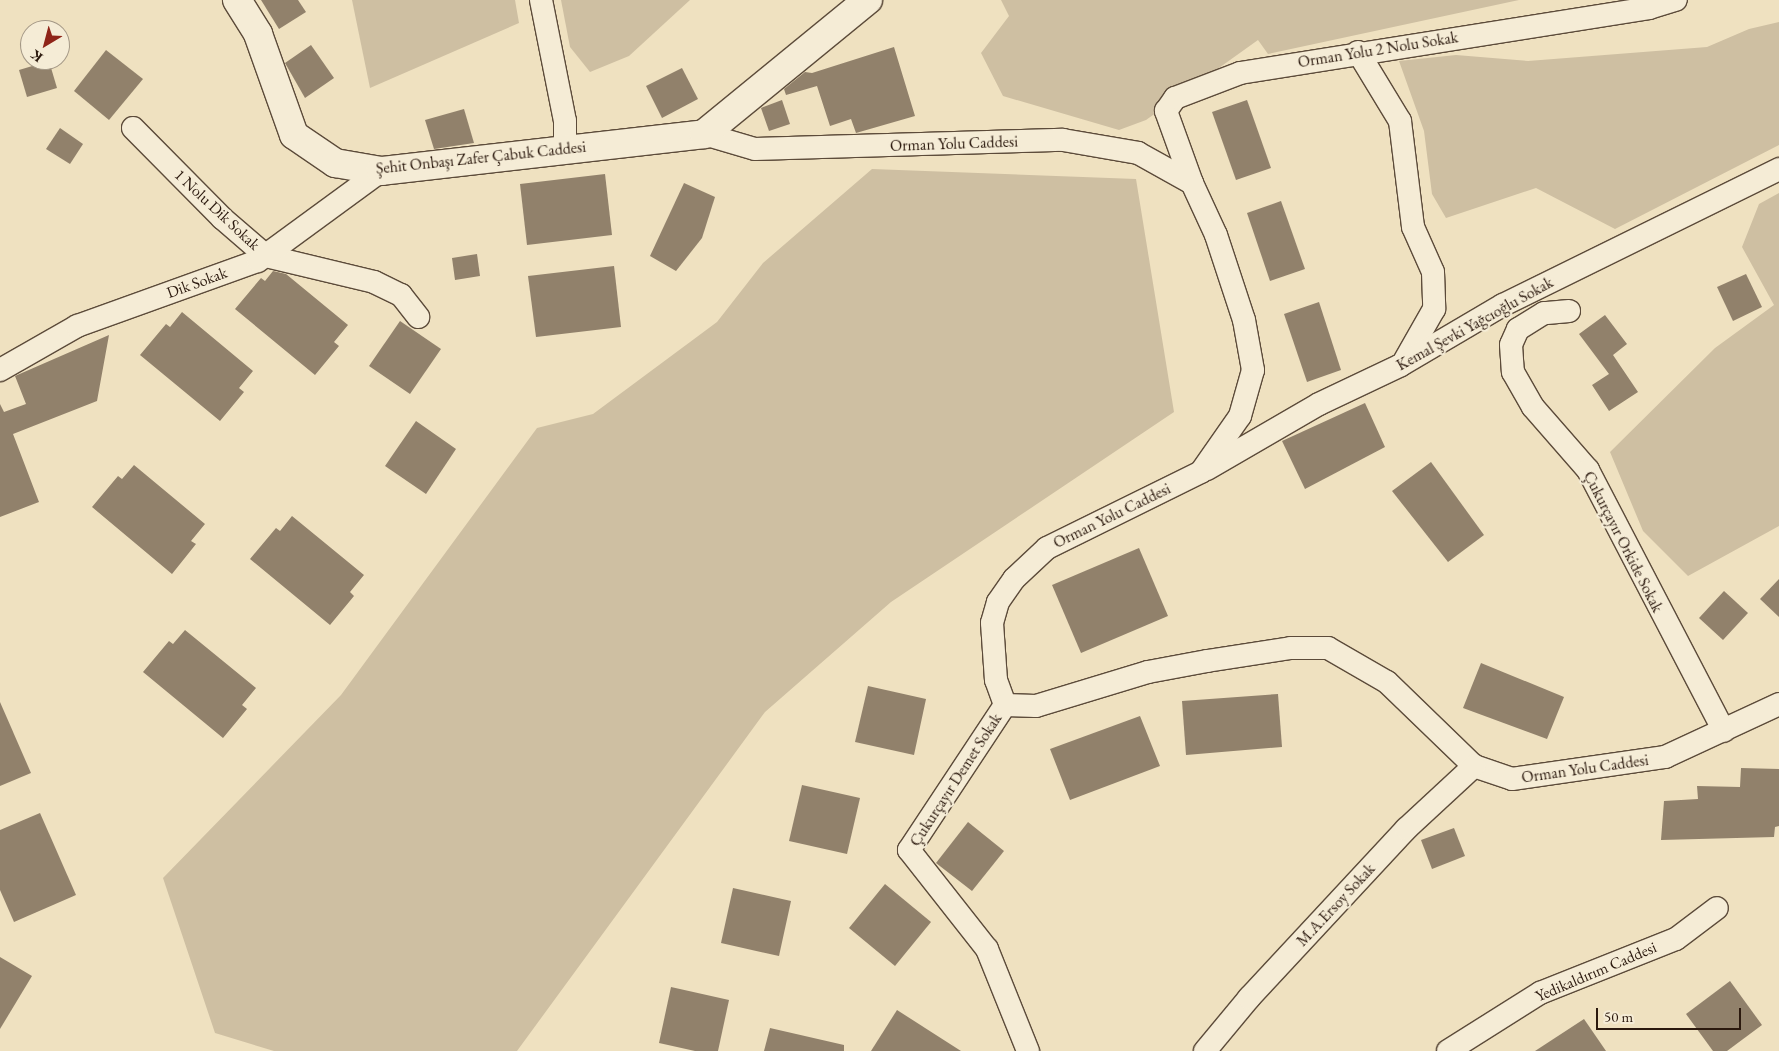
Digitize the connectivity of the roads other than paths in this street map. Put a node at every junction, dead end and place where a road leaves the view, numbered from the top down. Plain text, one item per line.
1 (238, 0) edge
2 (541, 0) edge
3 (868, 0) edge
4 (1676, 0) edge
5 (1358, 52) junction
6 (133, 128) dead end
7 (704, 134) junction
8 (565, 150) junction
9 (1779, 169) edge
10 (381, 171) junction
11 (1192, 183) junction
12 (266, 256) junction
13 (1569, 311) dead end
14 (418, 317) dead end
15 (1401, 365) junction
16 (0, 370) edge
17 (1201, 472) junction
18 (1779, 704) edge
19 (1005, 705) junction
20 (1724, 731) junction
21 (1474, 766) junction
22 (1717, 908) dead end
23 (1028, 1051) edge
24 (1205, 1051) edge
25 (1448, 1051) edge

1 - 10 street, Şehit Onbaşı Zafer Çabuk Caddesi
2 - 8 street
3 - 7 street
4 - 5 street, Orman Yolu 2 Nolu Sokak
5 - 11 street, Orman Yolu 2 Nolu Sokak
5 - 15 street
6 - 12 street, 1 Nolu Dik Sokak
7 - 8 street, Şehit Onbaşı Zafer Çabuk Caddesi
7 - 11 street, Orman Yolu Caddesi
8 - 10 street, Şehit Onbaşı Zafer Çabuk Caddesi
9 - 15 street, Kemal Şevki Yağcıoğlu Sokak
10 - 12 street, Dik Sokak
11 - 17 street, Orman Yolu Caddesi
12 - 14 street, 1 Nolu Dik Sokak
12 - 16 street, Dik Sokak
13 - 20 street, Çukurçayır Orkide Sokak
15 - 17 street, Kemal Şevki Yağcıoğlu Sokak
17 - 19 street, Orman Yolu Caddesi
18 - 20 street, Orman Yolu Caddesi
19 - 21 street, Orman Yolu Caddesi
19 - 23 street, Çukurçayır Demet Sokak
20 - 21 street, Orman Yolu Caddesi
21 - 24 street, M.A.Ersoy Sokak
22 - 25 street, Yedikaldırım Caddesi

